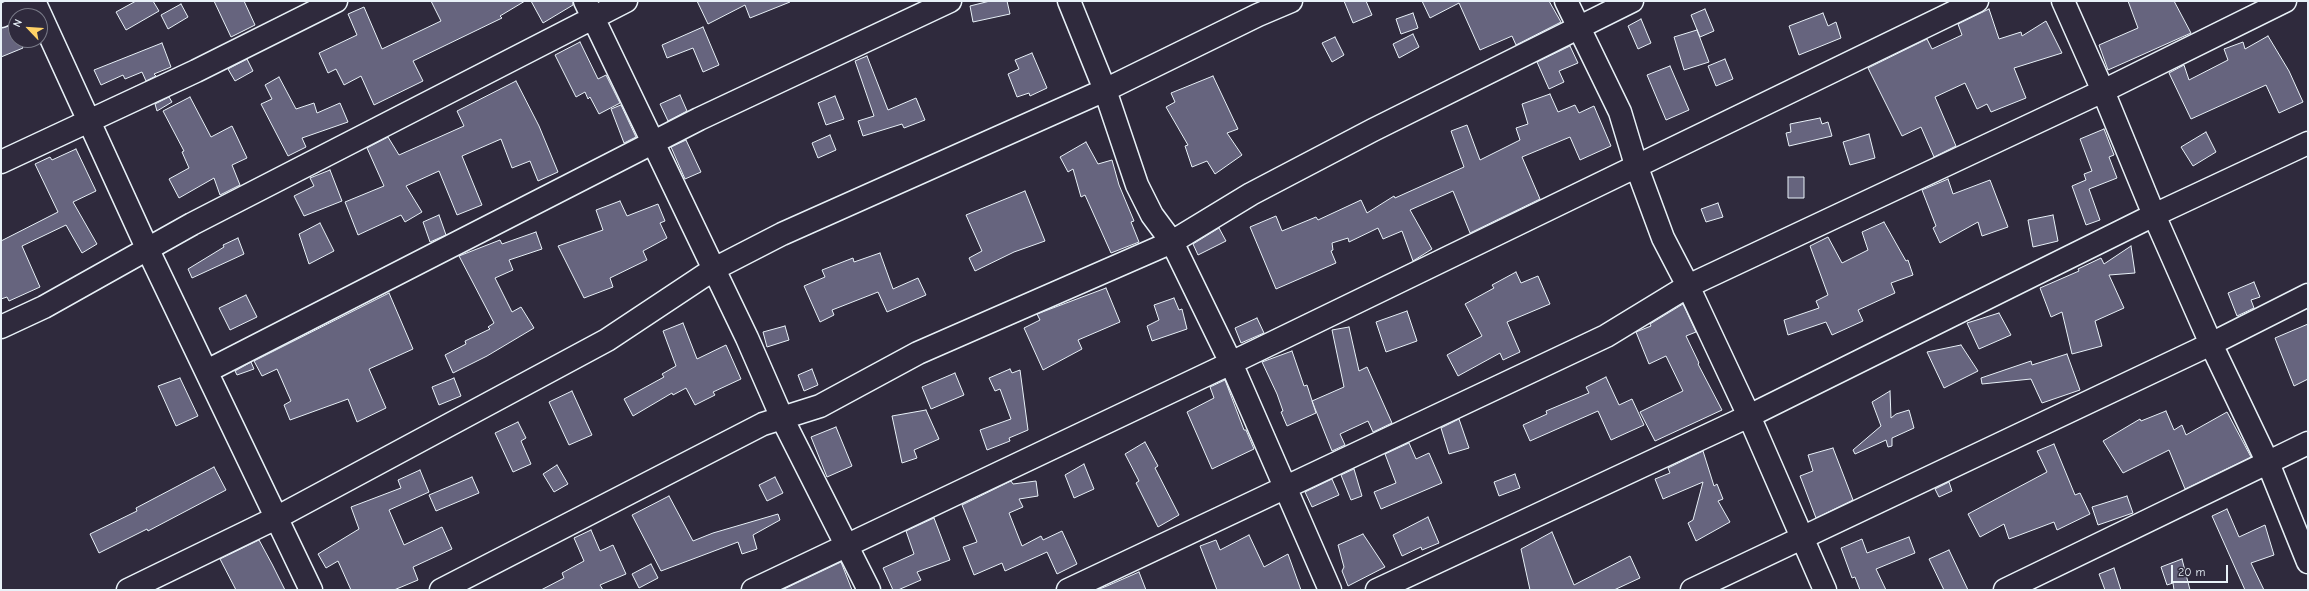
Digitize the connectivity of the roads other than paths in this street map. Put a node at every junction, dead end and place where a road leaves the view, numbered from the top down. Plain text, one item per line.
1 (33, 1) edge
2 (336, 1) edge
3 (626, 1) edge
4 (950, 1) edge
5 (1069, 1) edge
6 (1291, 1) edge
7 (1566, 1) edge
8 (1632, 1) edge
9 (1976, 1) edge
10 (2063, 1) edge
11 (2284, 1) edge
12 (589, 10) edge
13 (1, 16) edge
14 (1577, 28) junction
15 (1105, 90) junction
16 (2103, 91) junction
17 (88, 120) junction
18 (653, 142) junction
19 (2308, 143) edge
20 (1, 162) edge
21 (1636, 165) junction
22 (2154, 215) junction
23 (1172, 242) junction
24 (147, 248) junction
25 (714, 269) junction
26 (1688, 286) junction
27 (2308, 295) edge
28 (1, 326) edge
29 (2211, 344) junction
30 (1231, 363) junction
31 (207, 371) junction
32 (1749, 416) junction
33 (782, 418) junction
34 (2308, 443) edge
35 (2268, 463) junction
36 (1287, 488) junction
37 (276, 518) junction
38 (1802, 537) junction
39 (846, 544) junction
40 (2308, 562) edge
41 (128, 590) edge
42 (311, 590) edge
43 (441, 590) edge
44 (753, 590) edge
45 (869, 590) edge
46 (1068, 590) edge
47 (1330, 590) edge
48 (1377, 590) edge
49 (1692, 590) edge
50 (1825, 590) edge
51 (2005, 590) edge

1 - 13 street
1 - 17 street
2 - 17 street
3 - 12 street
4 - 18 street
5 - 15 street
6 - 15 street
7 - 14 street
8 - 14 street
9 - 21 street
10 - 16 street
11 - 16 street
12 - 18 street
12 - 24 street
14 - 21 street
14 - 23 street
15 - 23 street
15 - 25 street
16 - 22 street
16 - 26 street
17 - 20 street
17 - 24 street
18 - 25 street
18 - 31 street
19 - 22 street
21 - 26 street
21 - 30 street
22 - 29 street
22 - 32 street
23 - 30 street
23 - 33 street
24 - 28 street
24 - 31 street
25 - 33 street
25 - 37 street
26 - 32 street
26 - 36 street
27 - 29 street
29 - 35 street
29 - 38 street
30 - 36 street
30 - 39 street
31 - 37 street
32 - 38 street
32 - 48 street
33 - 39 street
33 - 43 street
34 - 35 street
35 - 40 street
35 - 51 street
36 - 46 street
36 - 47 street
37 - 41 street
37 - 42 street
38 - 49 street
38 - 50 street
39 - 44 street
39 - 45 street

